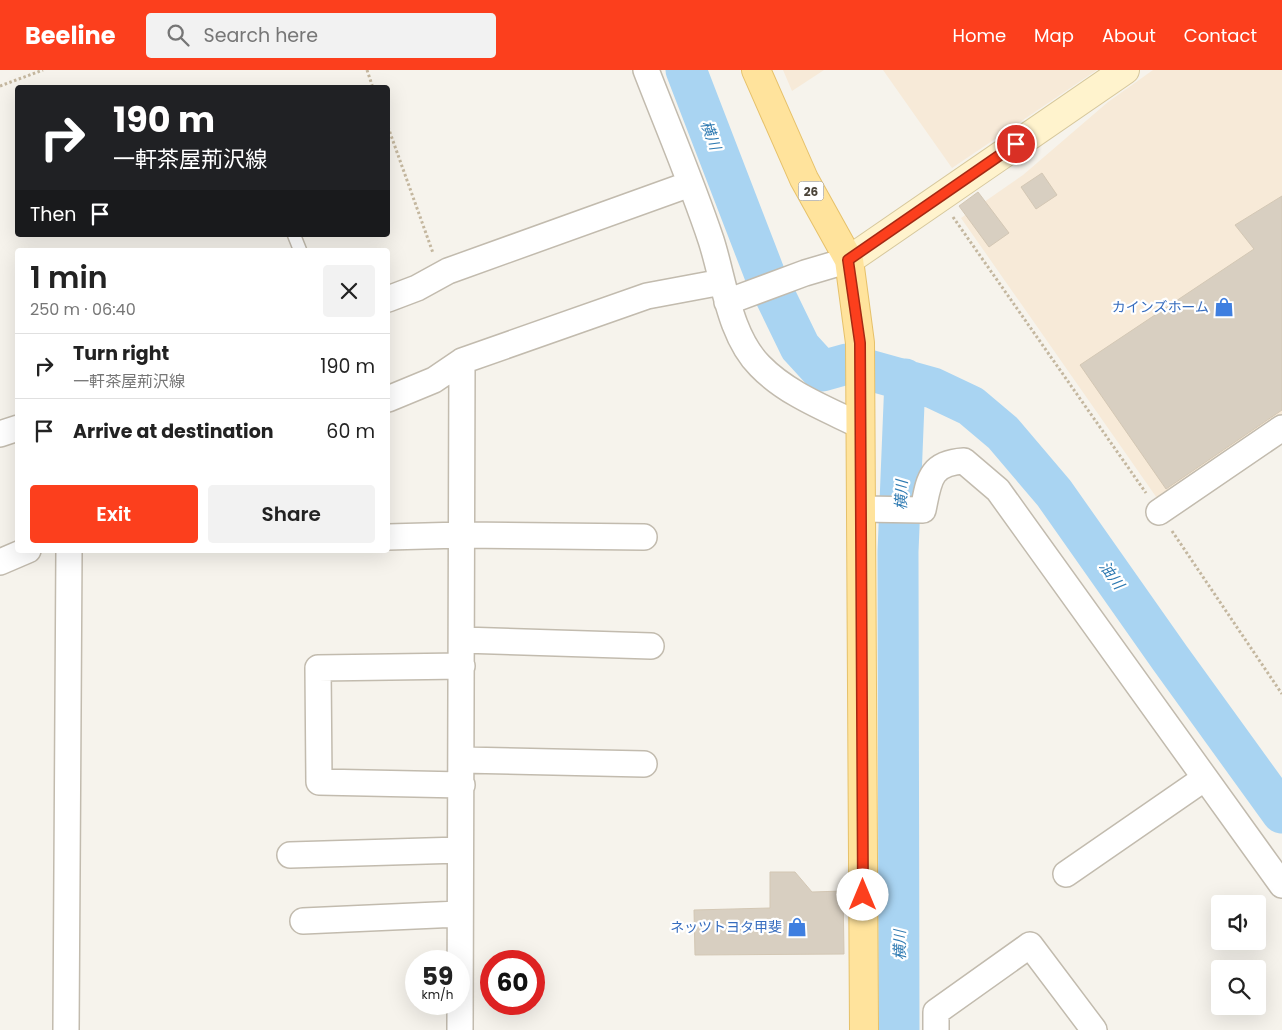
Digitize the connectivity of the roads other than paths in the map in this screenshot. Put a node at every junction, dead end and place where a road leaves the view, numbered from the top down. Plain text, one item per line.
1 (646, 70) edge
2 (756, 70) edge
3 (1125, 70) edge
4 (690, 184) junction
5 (848, 260) junction
6 (729, 294) junction
7 (390, 298) edge
8 (462, 361) junction
9 (390, 398) edge
10 (861, 413) junction
11 (1282, 428) edge
12 (15, 429) edge
13 (0, 434) edge
14 (872, 509) junction
15 (1159, 512) road end
16 (462, 535) junction
17 (390, 537) edge
18 (644, 537) dead end
19 (21, 553) edge
20 (69, 553) edge
21 (0, 562) edge
22 (462, 640) junction
23 (651, 646) dead end
24 (462, 666) junction
25 (462, 760) junction
26 (644, 764) dead end
27 (1205, 778) junction
28 (462, 785) junction
29 (460, 850) junction
30 (290, 855) dead end
31 (1066, 874) dead end
32 (1282, 885) edge
33 (459, 914) junction
34 (303, 920) dead end
35 (66, 1030) edge
36 (460, 1030) edge
37 (864, 1030) edge
38 (936, 1030) edge
39 (1094, 1030) edge

1 - 4 street
2 - 5 main road, 26
3 - 5 main road
4 - 6 street
4 - 7 street
5 - 6 street
5 - 10 main road, 26
6 - 8 street
6 - 10 street
8 - 9 street
8 - 16 street
10 - 14 main road, 26
11 - 15 street
12 - 13 street
14 - 27 street
14 - 37 main road, 26
16 - 17 street
16 - 18 street
16 - 22 street
19 - 21 street
20 - 35 street
22 - 23 street
22 - 24 street
24 - 25 street
24 - 28 street
25 - 26 street
25 - 28 street
27 - 31 street
27 - 32 street
28 - 29 street
29 - 30 street
29 - 33 street
33 - 34 street
33 - 36 street
38 - 39 street

